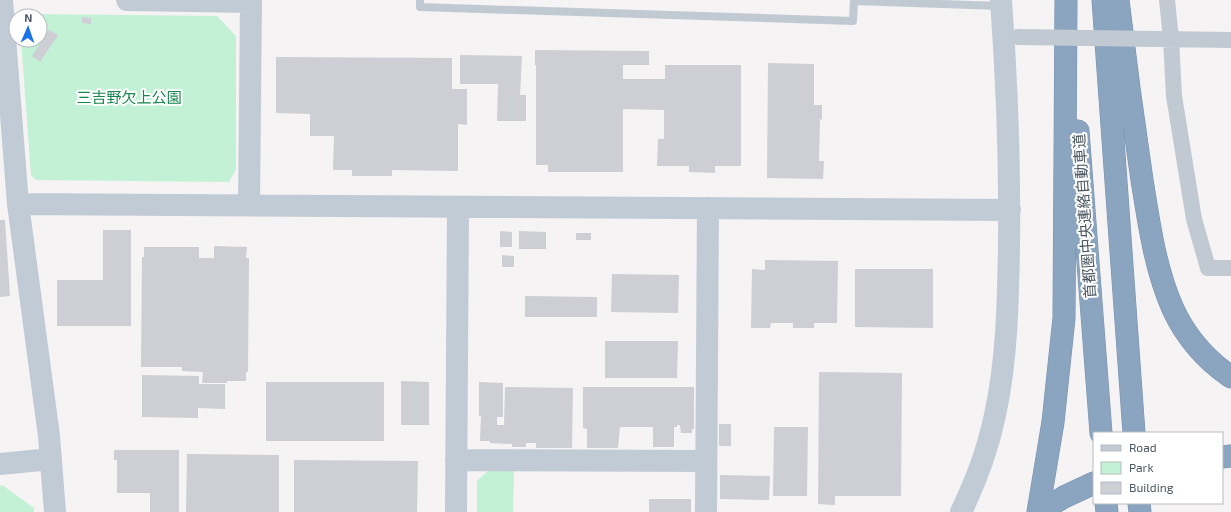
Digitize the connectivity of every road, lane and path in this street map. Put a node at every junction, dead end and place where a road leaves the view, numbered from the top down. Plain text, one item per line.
1 (2, 0) edge
2 (127, 0) edge
3 (420, 0) edge
4 (854, 0) edge
5 (1067, 0) edge
6 (1103, 0) edge
7 (1118, 0) edge
8 (1167, 0) edge
9 (251, 1) edge
10 (1001, 3) edge
11 (1011, 37) junction
12 (1164, 39) junction
13 (1231, 40) edge
14 (18, 204) junction
15 (249, 205) junction
16 (458, 207) junction
17 (708, 208) junction
18 (1010, 210) junction
19 (1231, 268) edge
20 (1231, 378) edge
21 (1101, 432) edge
22 (1134, 432) edge
23 (51, 459) junction
24 (456, 460) junction
25 (706, 461) junction
26 (0, 464) edge
27 (1093, 483) edge
28 (55, 512) edge
29 (456, 512) edge
30 (706, 512) edge
31 (961, 512) edge
32 (1039, 512) edge

1 - 14 street
2 - 9 street
3 - 4 lane
4 - 10 lane
5 - 21 highway, 首都圏中央連絡自動車道
5 - 32 highway
6 - 22 highway
7 - 20 highway
8 - 12 street
9 - 15 street
10 - 11 street
11 - 12 street, bridge
11 - 18 street
12 - 13 street
12 - 19 street
14 - 15 street
14 - 23 street
15 - 16 street
16 - 17 street
16 - 24 street
17 - 18 street
17 - 25 street
18 - 31 street
23 - 26 street
23 - 28 street
24 - 25 street
24 - 29 street
25 - 30 street
27 - 32 highway

